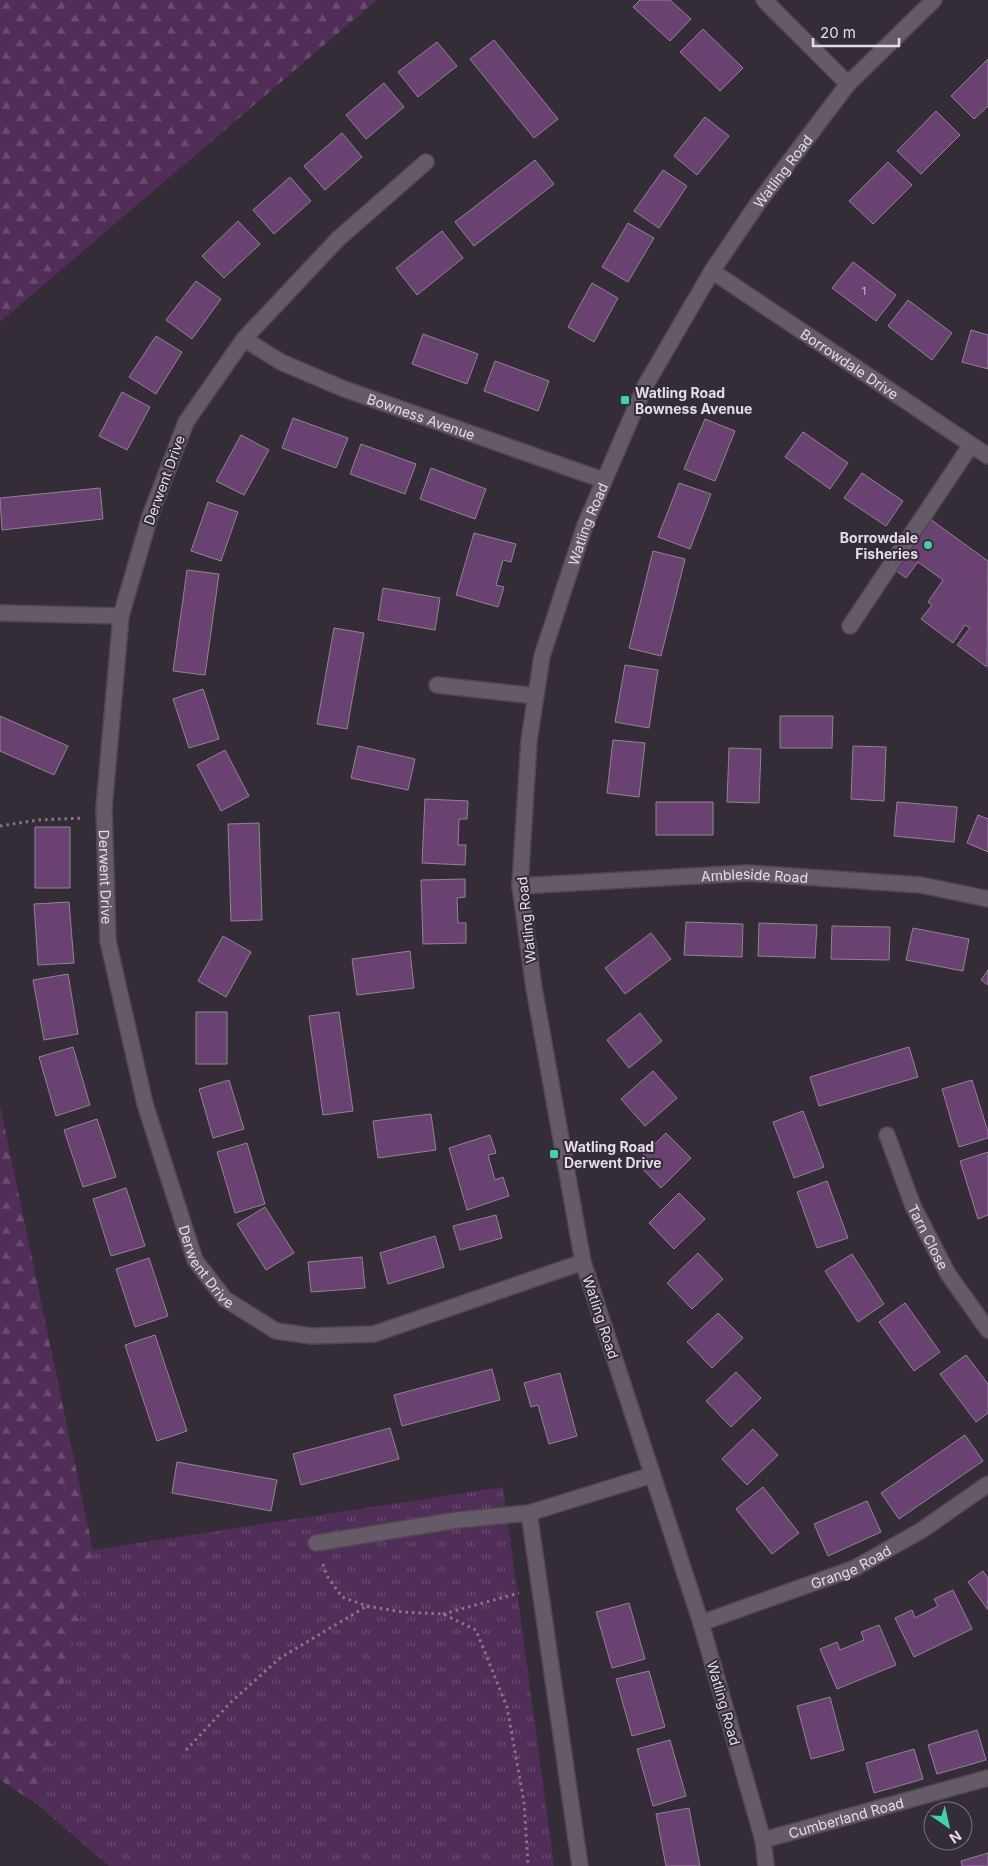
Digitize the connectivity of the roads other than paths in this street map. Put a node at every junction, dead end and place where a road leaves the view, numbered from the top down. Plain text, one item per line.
1 (764, 0) edge
2 (934, 0) edge
3 (848, 84) junction
4 (426, 162) dead end
5 (712, 271) junction
6 (244, 339) junction
7 (971, 445) junction
8 (988, 456) edge
9 (603, 480) junction
10 (0, 613) edge
11 (121, 616) junction
12 (850, 626) dead end
13 (437, 685) dead end
14 (536, 696) junction
15 (520, 886) junction
16 (988, 899) edge
17 (887, 1135) dead end
18 (583, 1262) junction
19 (988, 1330) edge
20 (652, 1475) junction
21 (988, 1484) edge
22 (529, 1513) junction
23 (316, 1543) road end
24 (701, 1623) junction
25 (988, 1778) edge
26 (763, 1840) junction
27 (580, 1866) edge
28 (766, 1866) edge

1 - 3 street
2 - 3 street, Watling Road
3 - 5 street, Watling Road
4 - 6 street, Derwent Drive
5 - 7 street, Borrowdale Drive
5 - 9 street, Watling Road
6 - 9 street, Bowness Avenue
6 - 11 street, Derwent Drive
7 - 8 street, Borrowdale Drive
7 - 12 street
9 - 14 street, Watling Road
10 - 11 street
11 - 18 street, Derwent Drive
13 - 14 street
14 - 15 street, Watling Road
15 - 16 street, Ambleside Road
15 - 18 street, Watling Road
17 - 19 street, Tarn Close
18 - 20 street, Watling Road
20 - 22 street
20 - 24 street, Watling Road
21 - 24 street, Grange Road
22 - 23 street
22 - 27 street
24 - 26 street, Watling Road
25 - 26 street, Cumberland Road
26 - 28 street, Watling Road

